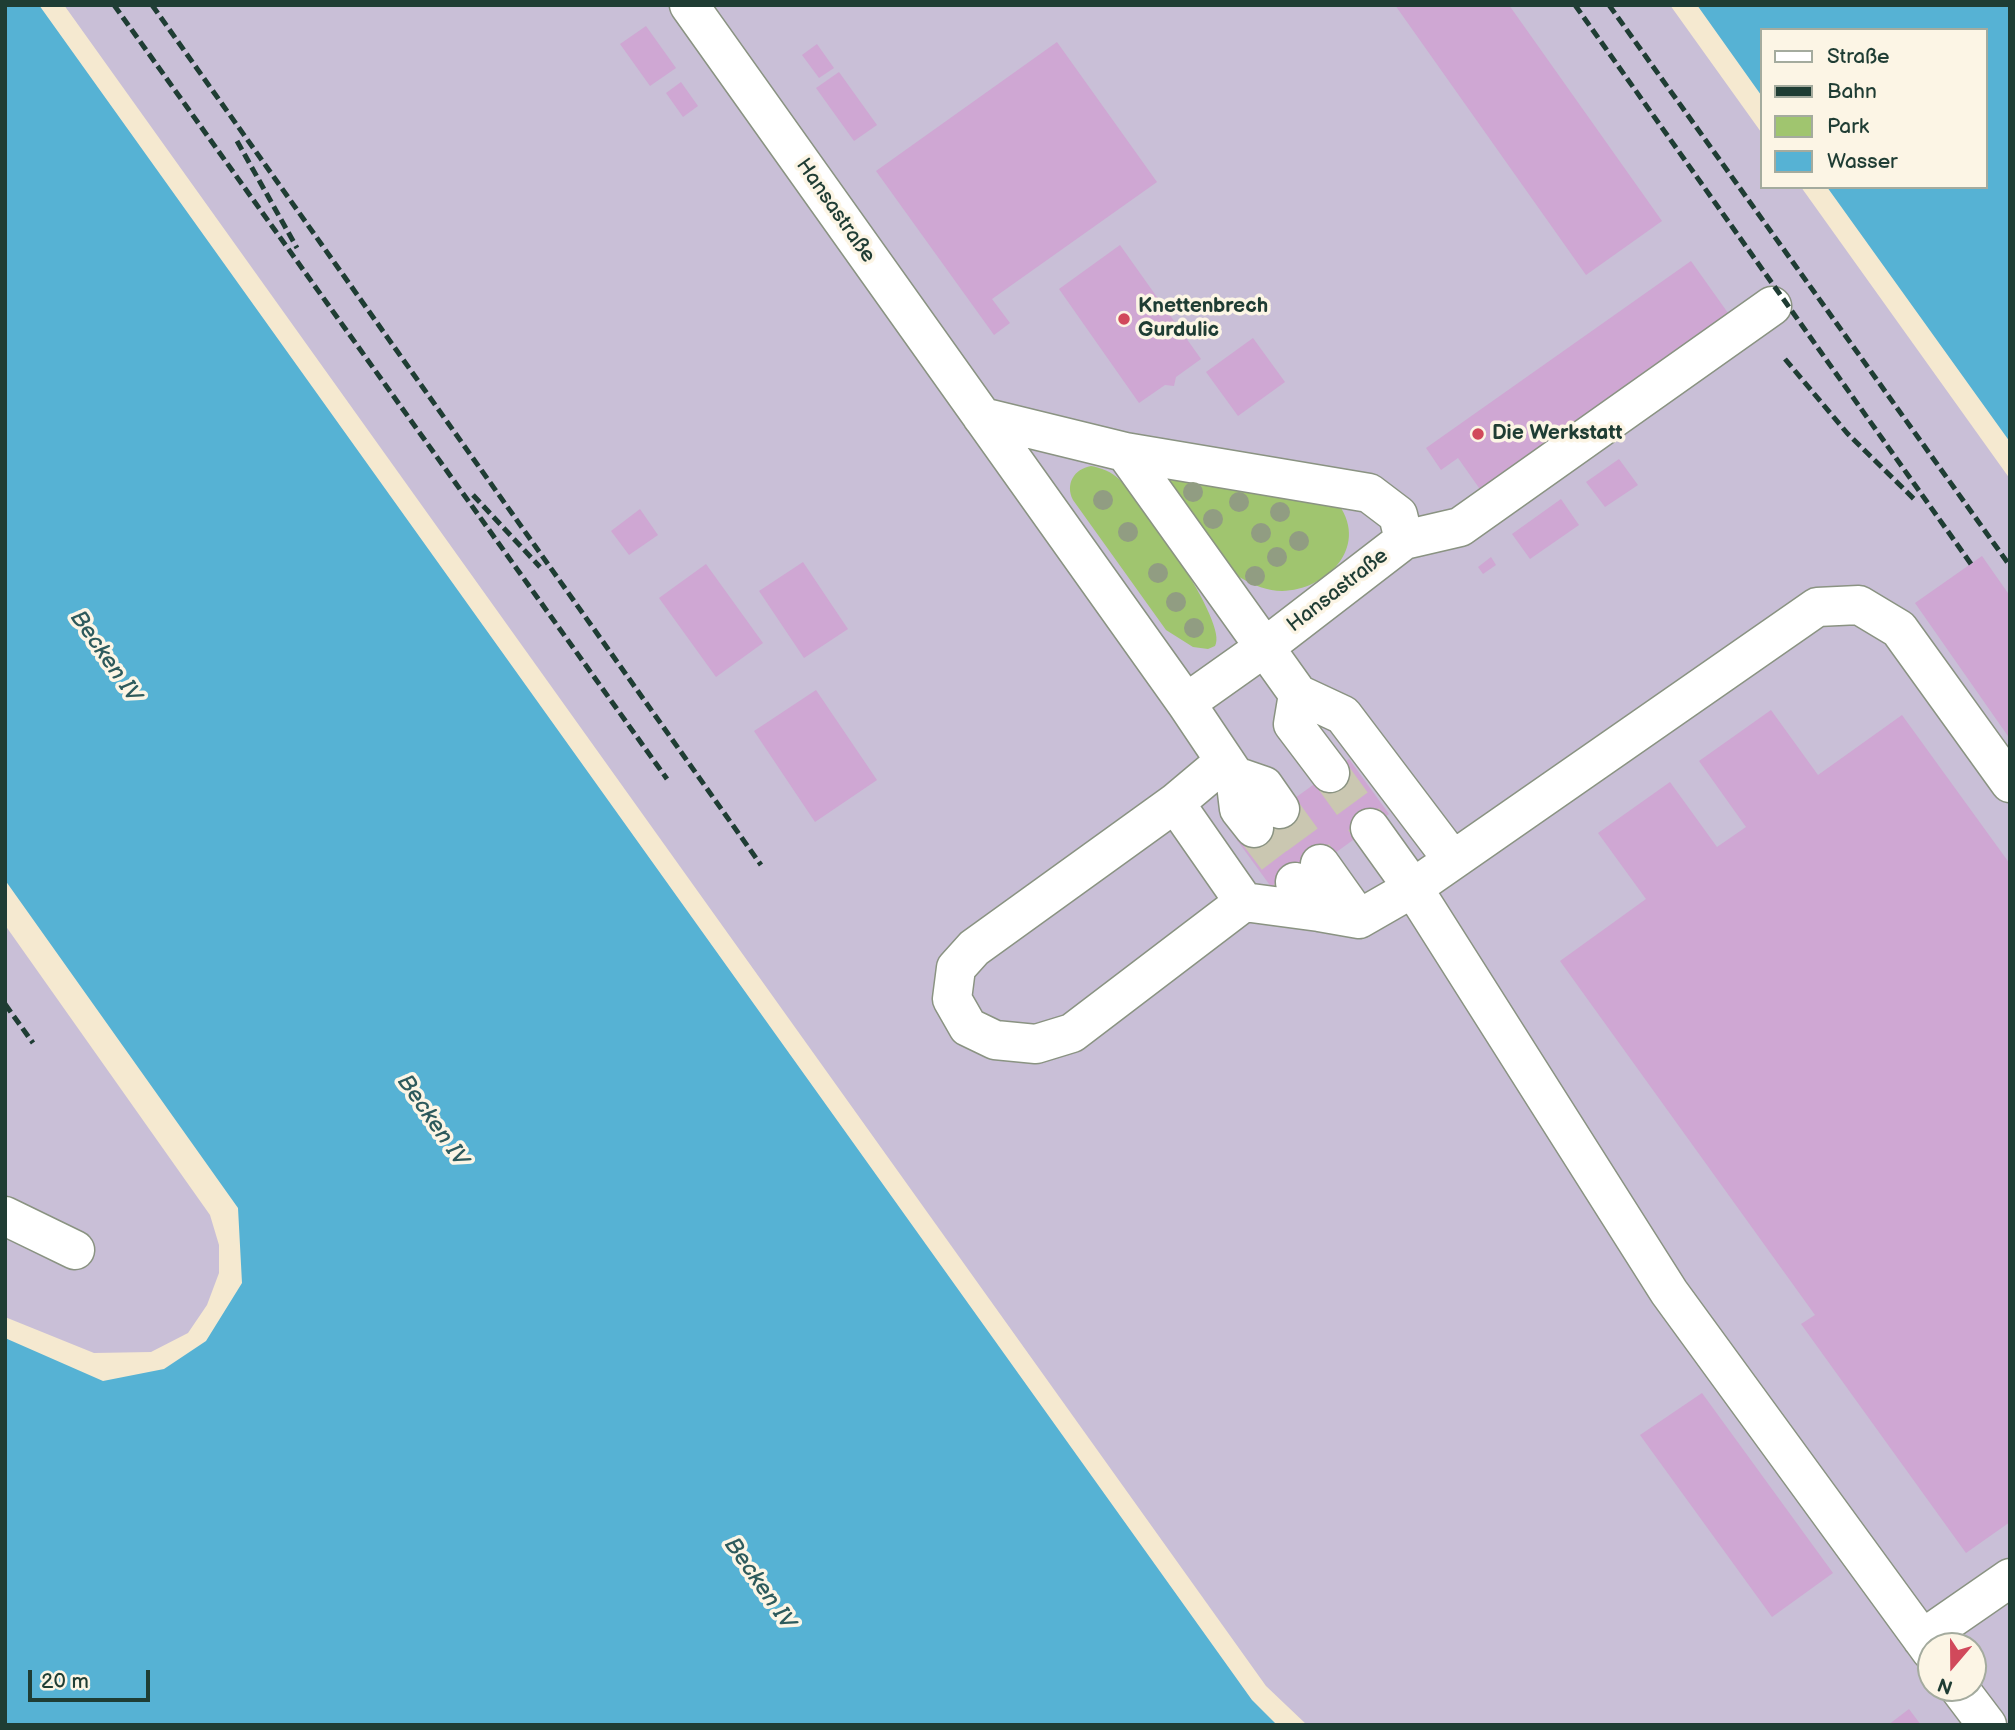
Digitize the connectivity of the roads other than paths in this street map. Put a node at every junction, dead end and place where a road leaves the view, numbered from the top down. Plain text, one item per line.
1 (689, 5) edge
2 (1772, 306) dead end
3 (982, 417) junction
4 (1125, 452) junction
5 (1404, 540) junction
6 (1265, 647) junction
7 (1298, 694) junction
8 (1185, 703) junction
9 (1230, 768) junction
10 (1329, 774) tunnel mouth
11 (2010, 783) edge
12 (1175, 803) junction
13 (1267, 818) tunnel mouth
14 (1370, 828) tunnel mouth
15 (1452, 859) junction
16 (1413, 888) junction
17 (1244, 902) junction
18 (1320, 912) junction
19 (1359, 919) junction
20 (5, 1216) edge
21 (75, 1250) dead end
22 (2010, 1578) edge
23 (1917, 1632) edge
24 (1943, 1632) edge
25 (1970, 1702) edge
26 (1987, 1725) edge

1 - 3 street, Hansastraße
2 - 5 street
3 - 4 street, Hansastraße
3 - 8 street, Hansastraße
4 - 5 street, Hansastraße
4 - 6 street
5 - 6 street, Hansastraße
6 - 7 street
6 - 8 street, Hansastraße
7 - 10 street
7 - 15 street
8 - 9 street
9 - 12 street
9 - 13 street
11 - 15 street
12 - 17 street
12 - 17 street
14 - 16 street
15 - 16 street
16 - 19 street
16 - 23 street
17 - 18 street
18 - 19 street
18 - 19 street
20 - 21 street
22 - 24 street
25 - 26 street

